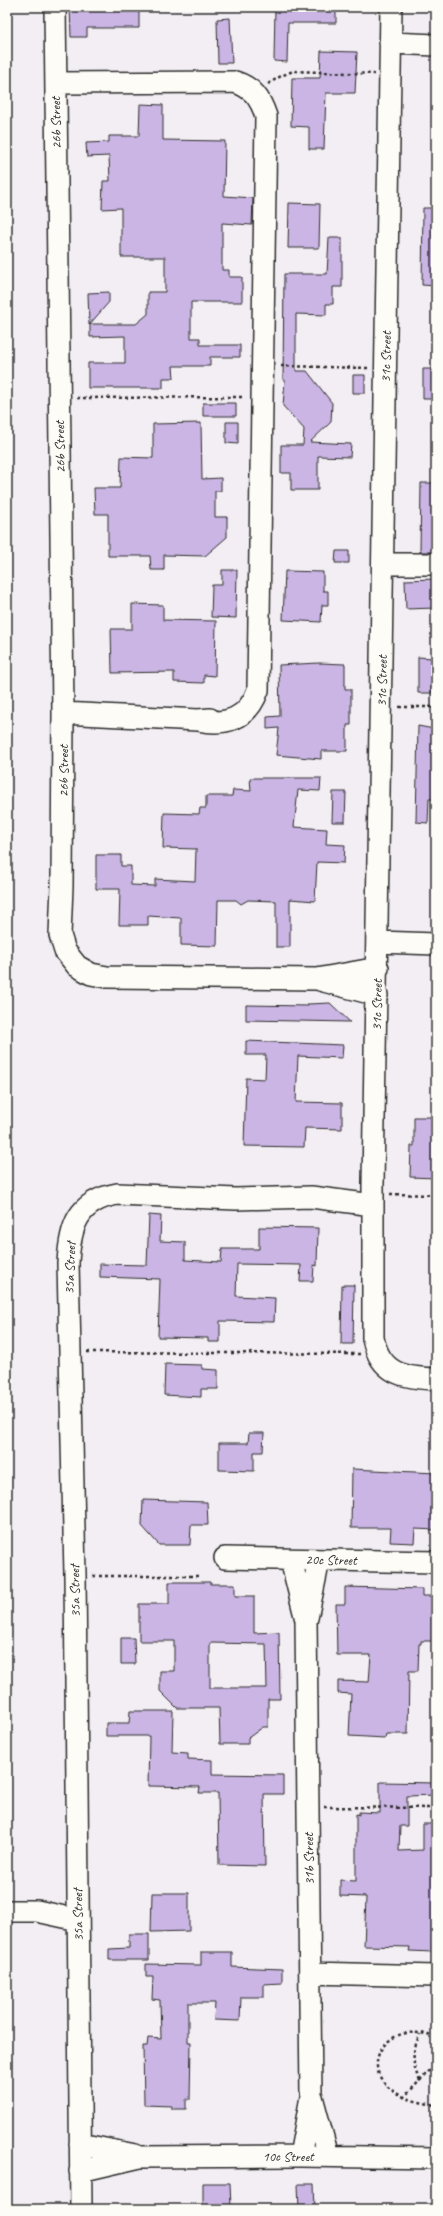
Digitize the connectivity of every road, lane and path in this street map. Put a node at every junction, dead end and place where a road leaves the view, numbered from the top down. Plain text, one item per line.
1 (55, 7) edge
2 (391, 7) edge
3 (390, 43) junction
4 (436, 45) edge
5 (390, 74) junction
6 (207, 82) junction
7 (56, 83) junction
8 (256, 94) junction
9 (264, 141) junction
10 (261, 366) junction
11 (386, 368) junction
12 (261, 396) junction
13 (59, 398) junction
14 (384, 564) junction
15 (436, 564) edge
16 (381, 706) junction
17 (436, 707) edge
18 (63, 713) junction
19 (378, 942) junction
20 (436, 944) edge
21 (378, 968) junction
22 (317, 979) junction
23 (377, 995) junction
24 (373, 1194) junction
25 (436, 1195) edge
26 (70, 1351) junction
27 (377, 1354) junction
28 (436, 1379) edge
29 (225, 1558) dead end
30 (291, 1560) junction
31 (319, 1560) junction
32 (436, 1562) edge
33 (75, 1576) junction
34 (199, 1576) dead end
35 (306, 1620) junction
36 (308, 1806) junction
37 (436, 1808) edge
38 (78, 1898) junction
39 (7, 1911) edge
40 (37, 1911) junction
41 (78, 1920) junction
42 (310, 1973) junction
43 (436, 1976) edge
44 (420, 2034) junction
45 (436, 2038) edge
46 (436, 2064) edge
47 (420, 2082) junction
48 (311, 2097) junction
49 (403, 2098) junction
50 (436, 2105) edge
51 (80, 2144) junction
52 (300, 2156) junction
53 (328, 2156) junction
54 (140, 2157) junction
55 (436, 2158) edge
56 (80, 2171) junction
57 (81, 2209) edge

1 - 7 street, 26b Street
2 - 3 street, 31c Street
3 - 4 street
3 - 5 street, 31c Street
5 - 8 path
5 - 11 street, 31c Street
6 - 7 street
6 - 8 street
6 - 9 street
7 - 13 street, 26b Street
8 - 9 street
9 - 10 street
10 - 11 path
10 - 12 street
11 - 14 street, 31c Street
12 - 13 path
12 - 18 street
13 - 18 street, 26b Street
14 - 15 street
14 - 16 street, 31c Street
16 - 17 path
16 - 19 street, 31c Street
18 - 22 street, 26b Street
19 - 20 street
19 - 21 street, 31c Street
21 - 22 street, 26b Street
21 - 23 street, 31c Street
22 - 23 street, 26b Street
23 - 24 street, 31c Street
24 - 25 path
24 - 26 street, 35a Street
24 - 27 street, 31c Street
26 - 27 path
26 - 33 street, 35a Street
27 - 28 street
29 - 30 street, 20c Street
30 - 31 street, 20c Street
30 - 35 street, 31b Street
31 - 32 street, 20c Street
31 - 35 street, 31b Street
33 - 34 path
33 - 38 street, 35a Street
35 - 36 street, 31b Street
36 - 37 path
36 - 42 street, 31b Street
38 - 40 street
38 - 41 street, 35a Street
39 - 40 street
40 - 41 street
41 - 51 street, 35a Street
42 - 43 street
42 - 48 street, 31b Street
44 - 45 path
44 - 47 path
44 - 49 path
46 - 47 path
47 - 49 path
48 - 52 street, 31b Street
48 - 53 street, 31b Street
49 - 50 path
51 - 54 street, 10c Street
51 - 56 street, 35a Street
52 - 53 street, 10c Street
52 - 54 street, 10c Street
53 - 55 street, 10c Street
54 - 56 street, 10c Street
56 - 57 street, 35a Street

